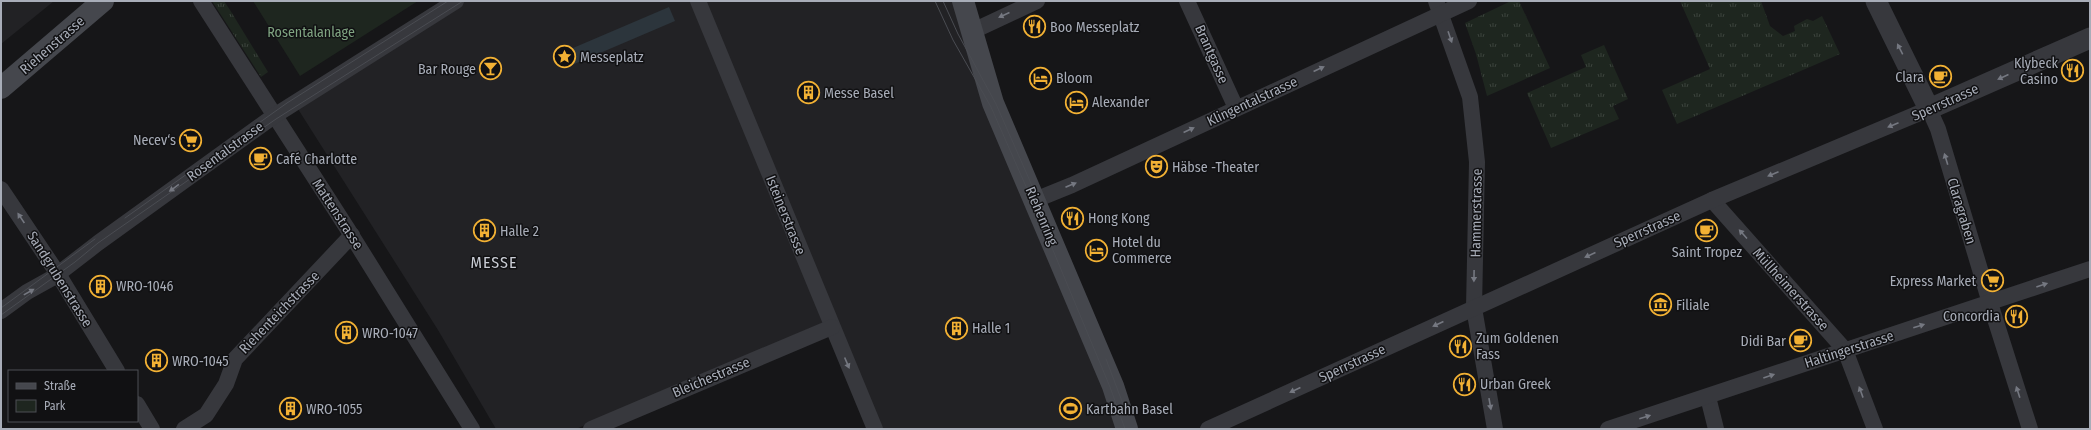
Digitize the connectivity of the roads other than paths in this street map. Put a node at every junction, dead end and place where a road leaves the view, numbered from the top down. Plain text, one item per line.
1 (103, 1) edge
2 (201, 1) edge
3 (456, 1) edge
4 (698, 1) edge
5 (963, 1) edge
6 (1037, 1) edge
7 (1187, 1) edge
8 (1469, 1) edge
9 (1876, 1) edge
10 (1439, 7) edge
11 (973, 31) junction
12 (2090, 38) edge
13 (1, 88) edge
14 (1236, 108) junction
15 (1929, 109) junction
16 (274, 116) junction
17 (1, 189) edge
18 (1035, 200) junction
19 (1712, 200) junction
20 (352, 236) junction
21 (2090, 268) edge
22 (58, 274) junction
23 (1990, 304) junction
24 (1474, 308) junction
25 (1, 311) edge
26 (832, 327) junction
27 (1845, 350) junction
28 (116, 370) edge
29 (1708, 397) junction
30 (138, 406) edge
31 (152, 429) edge
32 (184, 429) edge
33 (472, 429) edge
34 (590, 429) edge
35 (875, 429) edge
36 (1128, 429) edge
37 (1208, 429) edge
38 (1495, 429) edge
39 (1608, 429) edge
40 (1716, 429) edge
41 (1875, 429) edge
42 (2030, 429) edge

1 - 13 main road, Riehenstrasse
2 - 16 street, Mattenstrasse
3 - 16 street, Rosentalstrasse
4 - 26 street, Isteinerstrasse
5 - 11 main road, Riehenring
6 -> 11 street
7 - 14 street, Brantgasse
8 - 10 street, Klingentalstrasse
15 -> 9 street, Claragraben
14 -> 10 street, Klingentalstrasse
10 -> 24 street, Hammerstrasse
11 - 18 main road, Riehenring
12 -> 15 street, Sperrstrasse
18 -> 14 street, Klingentalstrasse
15 -> 19 street, Sperrstrasse
23 -> 15 street, Claragraben
16 - 20 street, Mattenstrasse
16 -> 22 street, Rosentalstrasse
22 -> 17 street, Sandgrubenstrasse
18 - 36 main road, Riehenring
19 -> 24 street, Sperrstrasse
27 -> 19 street, Müllheimerstrasse
20 - 32 street, Riehenteichstrasse
20 - 33 street, Mattenstrasse
23 -> 21 street, Haltingerstrasse
25 -> 22 street, Rosentalstrasse
22 - 28 street, Sandgrubenstrasse
27 -> 23 street, Haltingerstrasse
42 -> 23 street, Claragraben
24 -> 37 street, Sperrstrasse
24 -> 38 street, Hammerstrasse
26 - 34 street, Bleichestrasse
26 -> 35 street, Isteinerstrasse
29 -> 27 street, Haltingerstrasse
41 -> 27 street, Müllheimerstrasse
39 -> 29 street, Haltingerstrasse
29 - 40 street
30 - 31 street

